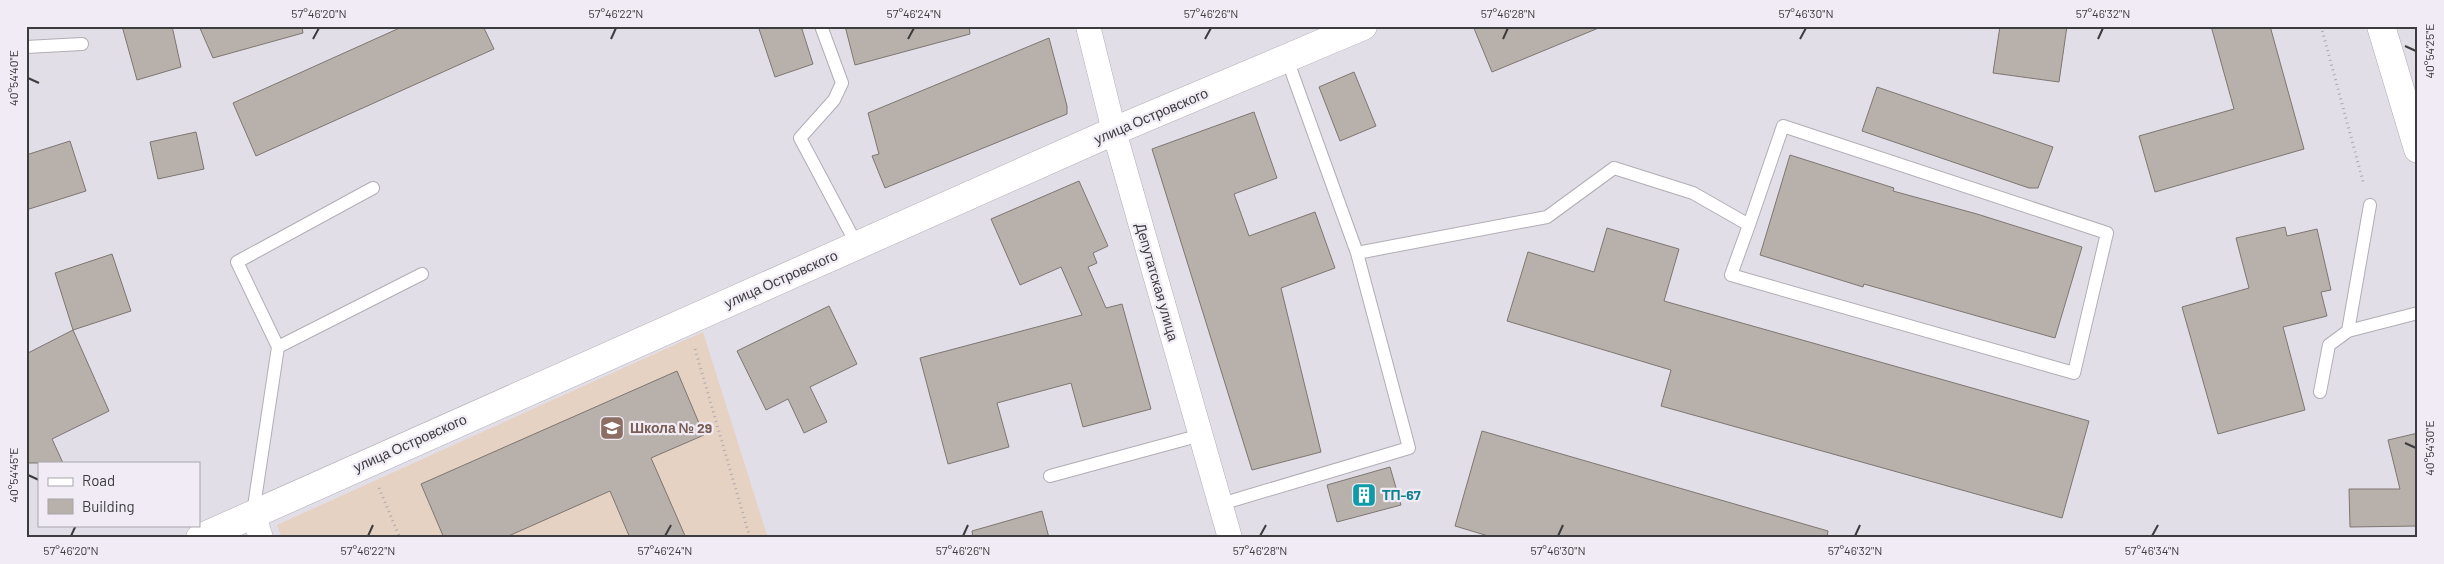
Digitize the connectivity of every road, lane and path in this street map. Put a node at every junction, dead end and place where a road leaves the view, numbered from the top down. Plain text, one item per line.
1 (821, 26) edge
2 (1088, 26) edge
3 (1363, 26) edge
4 (2321, 26) edge
5 (2381, 26) edge
6 (82, 44) dead end
7 (26, 47) edge
8 (1287, 59) junction
9 (1114, 132) junction
10 (2418, 149) edge
11 (373, 188) dead end
12 (2370, 205) joint
13 (1749, 225) junction
14 (858, 245) junction
15 (1357, 253) junction
16 (422, 274) dead end
17 (2418, 314) edge
18 (687, 321) junction
19 (2348, 331) junction
20 (278, 347) junction
21 (2320, 392) dead end
22 (1201, 435) junction
23 (368, 462) junction
24 (1050, 476) dead end
25 (1221, 504) junction
26 (257, 525) edge
27 (200, 538) edge
28 (400, 538) edge
29 (750, 538) edge
30 (1230, 538) edge

1 - 14 lane
2 - 9 street, Депутатская улица
3 - 8 main road, улица Островского
4 - 12 path
5 - 10 main road
6 - 7 lane
8 - 9 main road, улица Островского
8 - 15 lane
9 - 14 main road, улица Островского
9 - 22 street, Депутатская улица
11 - 20 lane
12 - 19 lane
13 - 13 lane
13 - 15 lane
14 - 18 main road, улица Островского
15 - 25 lane
16 - 20 lane
17 - 19 lane
18 - 23 main road, улица Островского
18 - 29 path
19 - 21 lane
20 - 26 lane
22 - 24 lane
22 - 25 street, Депутатская улица
23 - 26 main road, улица Островского
23 - 28 path
25 - 30 street, Депутатская улица
26 - 27 main road, улица Островского

